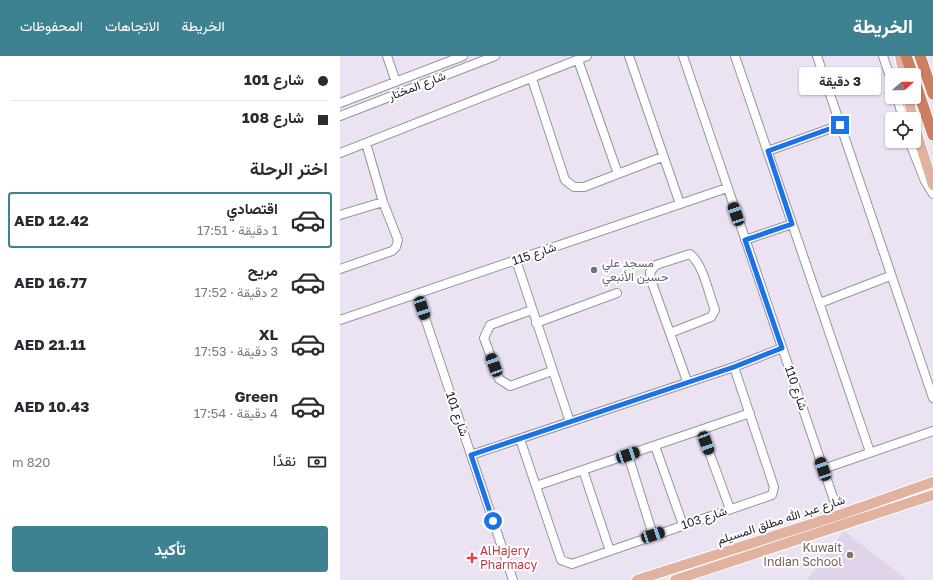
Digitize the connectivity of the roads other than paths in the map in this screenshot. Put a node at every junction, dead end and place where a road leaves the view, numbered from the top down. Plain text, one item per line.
1 (387, 56) edge
2 (463, 56) edge
3 (495, 56) edge
4 (587, 56) edge
5 (629, 56) edge
6 (683, 56) edge
7 (735, 56) edge
8 (817, 56) edge
9 (883, 56) edge
10 (900, 56) edge
11 (906, 56) edge
12 (920, 56) edge
13 (925, 56) edge
14 (578, 60) junction
15 (887, 68) edge
16 (903, 68) edge
17 (910, 68) edge
18 (933, 76) edge
19 (532, 79) junction
20 (396, 82) junction
21 (933, 94) edge
22 (921, 100) edge
23 (340, 103) edge
24 (340, 116) edge
25 (840, 125) junction
26 (933, 135) edge
27 (366, 143) junction
28 (921, 146) edge
29 (912, 148) edge
30 (768, 151) junction
31 (340, 153) edge
32 (662, 157) junction
33 (618, 174) junction
34 (933, 185) edge
35 (727, 188) junction
36 (933, 194) edge
37 (383, 202) junction
38 (680, 204) junction
39 (340, 216) edge
40 (792, 224) junction
41 (745, 240) junction
42 (516, 260) junction
43 (340, 269) edge
44 (890, 276) junction
45 (617, 293) dead end
46 (417, 294) junction
47 (820, 303) junction
48 (532, 310) junction
49 (340, 320) edge
50 (536, 323) junction
51 (670, 332) junction
52 (782, 348) junction
53 (734, 367) junction
54 (552, 371) junction
55 (687, 381) junction
56 (933, 398) edge
57 (750, 413) junction
58 (570, 422) junction
59 (701, 430) junction
60 (933, 431) edge
61 (520, 439) junction
62 (655, 446) junction
63 (870, 452) junction
64 (471, 455) junction
65 (628, 455) junction
66 (823, 469) junction
67 (583, 470) junction
68 (933, 482) edge
69 (536, 486) junction
70 (901, 493) junction
71 (933, 495) edge
72 (905, 504) junction
73 (730, 509) junction
74 (839, 515) junction
75 (683, 526) junction
76 (653, 535) junction
77 (610, 551) junction
78 (704, 558) junction
79 (688, 564) junction
80 (706, 570) junction
81 (691, 575) junction
82 (512, 580) edge
83 (637, 580) edge
84 (676, 580) edge

1 - 20 street
2 - 20 street, شارع المختار
3 - 24 street, شارع المختار
4 - 14 street
5 - 32 street
6 - 35 street, شارع 110
7 - 30 street
8 - 25 street
9 - 15 street
10 - 16 main road
11 - 17 highway
12 - 21 highway
13 - 18 highway
14 - 19 street
14 - 33 street
19 - 27 street
19 - 33 street
20 - 23 street, شارع المختار
22 - 26 highway
25 - 30 street
25 - 44 street
27 - 31 street
27 - 37 street
28 - 34 main road
29 - 36 street
30 - 40 street
32 - 33 street
32 - 38 street
35 - 38 street, شارع 115
35 - 41 street, شارع 110
37 - 39 street
37 - 43 street
38 - 42 street, شارع 115
40 - 41 street
40 - 47 street
41 - 52 street, شارع 110
42 - 46 street, شارع 115
42 - 48 street
44 - 47 street
44 - 56 street
45 - 50 street
46 - 49 street, شارع 115
46 - 64 street, شارع 101
47 - 63 street
48 - 50 street
48 - 54 street
50 - 54 street
51 - 51 street
51 - 55 street
52 - 53 street
52 - 66 street, شارع 110
53 - 55 street
53 - 57 street, شارع 103
54 - 58 street
55 - 58 street
57 - 59 street
57 - 73 street, شارع 103
58 - 61 street
59 - 62 street
59 - 73 street
60 - 63 street
61 - 64 street
61 - 69 street, شارع 103
62 - 65 street
62 - 75 street
63 - 66 street
64 - 82 street, شارع 101
65 - 67 street
65 - 76 street
66 - 74 street, شارع 110
67 - 69 street
67 - 77 street
68 - 70 main road, شارع عبد الله مطلق المسيلم
69 - 77 street, شارع 103
70 - 72 main road
70 - 74 main road, شارع عبد الله مطلق المسيلم
71 - 72 main road, شارع عبد الله مطلق المسيلم
72 - 80 main road, شارع عبد الله مطلق المسيلم
73 - 75 street, شارع 103
74 - 78 main road, شارع عبد الله مطلق المسيلم
75 - 76 street, شارع 103
76 - 77 street, شارع 103
78 - 79 main road, شارع عبد الله مطلق المسيلم
78 - 80 main road
79 - 81 main road
79 - 83 main road, شارع عبد الله مطلق المسيلم
80 - 81 main road, شارع عبد الله مطلق المسيلم
81 - 84 main road, شارع عبد الله مطلق المسيلم

